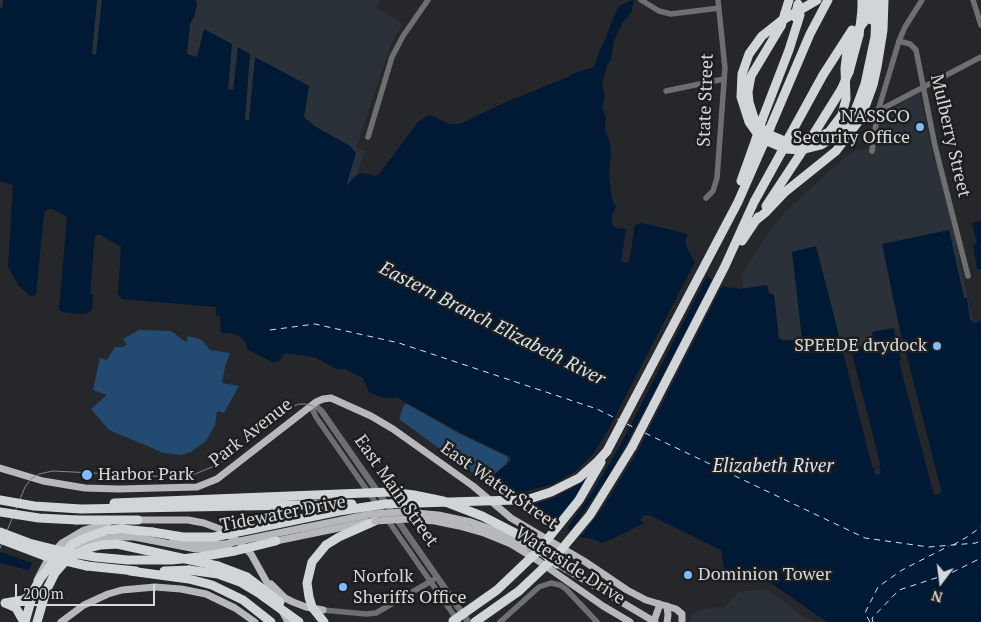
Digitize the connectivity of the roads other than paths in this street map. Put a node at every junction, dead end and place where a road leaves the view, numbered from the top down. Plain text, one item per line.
1 (428, 0) edge
2 (641, 0) edge
3 (718, 0) edge
4 (817, 0) edge
5 (828, 0) edge
6 (922, 0) edge
7 (974, 0) edge
8 (798, 1) edge
9 (876, 1) edge
10 (719, 8) junction
11 (981, 25) edge
12 (900, 41) junction
13 (981, 57) edge
14 (724, 79) junction
15 (923, 87) junction
16 (666, 91) dead end
17 (878, 111) junction
18 (368, 138) dead end
19 (759, 142) junction
20 (872, 151) dead end
21 (706, 198) dead end
22 (755, 221) junction
23 (725, 266) junction
24 (968, 276) dead end
25 (312, 405) junction
26 (607, 451) junction
27 (0, 468) edge
28 (0, 500) edge
29 (385, 504) junction
30 (42, 506) junction
31 (0, 512) edge
32 (373, 517) junction
33 (138, 520) junction
34 (0, 532) edge
35 (304, 532) junction
36 (152, 536) junction
37 (0, 539) edge
38 (276, 541) junction
39 (68, 558) junction
40 (557, 564) junction
41 (130, 571) junction
42 (264, 576) junction
43 (437, 577) junction
44 (430, 582) junction
45 (33, 592) junction
46 (3, 603) edge
47 (661, 607) junction
48 (322, 610) joint
49 (24, 622) edge
50 (37, 622) edge
51 (61, 622) edge
52 (255, 622) edge
53 (271, 622) edge
54 (288, 622) edge
55 (301, 622) edge
56 (324, 622) edge
57 (453, 622) edge
58 (469, 622) edge
59 (475, 622) edge
60 (500, 622) edge
61 (598, 622) edge
62 (630, 622) edge
63 (654, 622) edge
64 (667, 622) edge
65 (682, 622) edge

1 - 18 street
2 - 10 street
3 - 10 street, State Street
4 - 9 highway, bridge
5 - 19 highway, bridge
6 - 12 street
7 - 11 street
8 - 9 highway, bridge
8 - 19 highway, bridge
9 - 22 highway, bridge
9 - 22 highway
9 - 23 highway, bridge
10 - 14 street, State Street
12 - 15 street, Mulberry Street
12 - 17 street
13 - 15 street
14 - 16 street
14 - 21 street, State Street
15 - 17 street
15 - 24 street, Mulberry Street
17 - 20 street
19 - 26 highway
22 - 23 highway
23 - 59 highway, bridge
25 - 27 main road, Park Avenue
25 - 43 street, East Main Street
25 - 44 street, East Main Street
25 - 47 main road, East Water Street
26 - 29 highway, bridge
26 - 57 highway, bridge
28 - 30 highway, bridge
29 - 30 highway, bridge
29 - 36 highway, bridge
30 - 40 highway, bridge
31 - 33 highway, bridge
32 - 35 main road, Tidewater Drive
32 - 40 main road, Tidewater Drive, bridge
32 - 56 highway, bridge
32 - 62 main road, Waterside Drive, bridge
33 - 42 main road
33 - 45 main road
34 - 38 highway, bridge
35 - 36 main road, Tidewater Drive, bridge
35 - 38 main road, Tidewater Drive
36 - 38 main road, Tidewater Drive, bridge
36 - 39 main road, Tidewater Drive
36 - 45 highway
37 - 41 highway, bridge
39 - 50 highway, Tidewater Drive
39 - 55 highway, bridge
40 - 63 main road, Waterside Drive
41 - 53 highway
41 - 55 highway, bridge
42 - 48 main road
42 - 54 main road
43 - 44 street
43 - 58 street, East Main Street
44 - 48 street
44 - 57 street, East Main Street
45 - 46 highway
45 - 49 highway
46 - 49 highway
47 - 63 main road
47 - 64 main road
47 - 65 main road
51 - 52 main road
60 - 61 street

